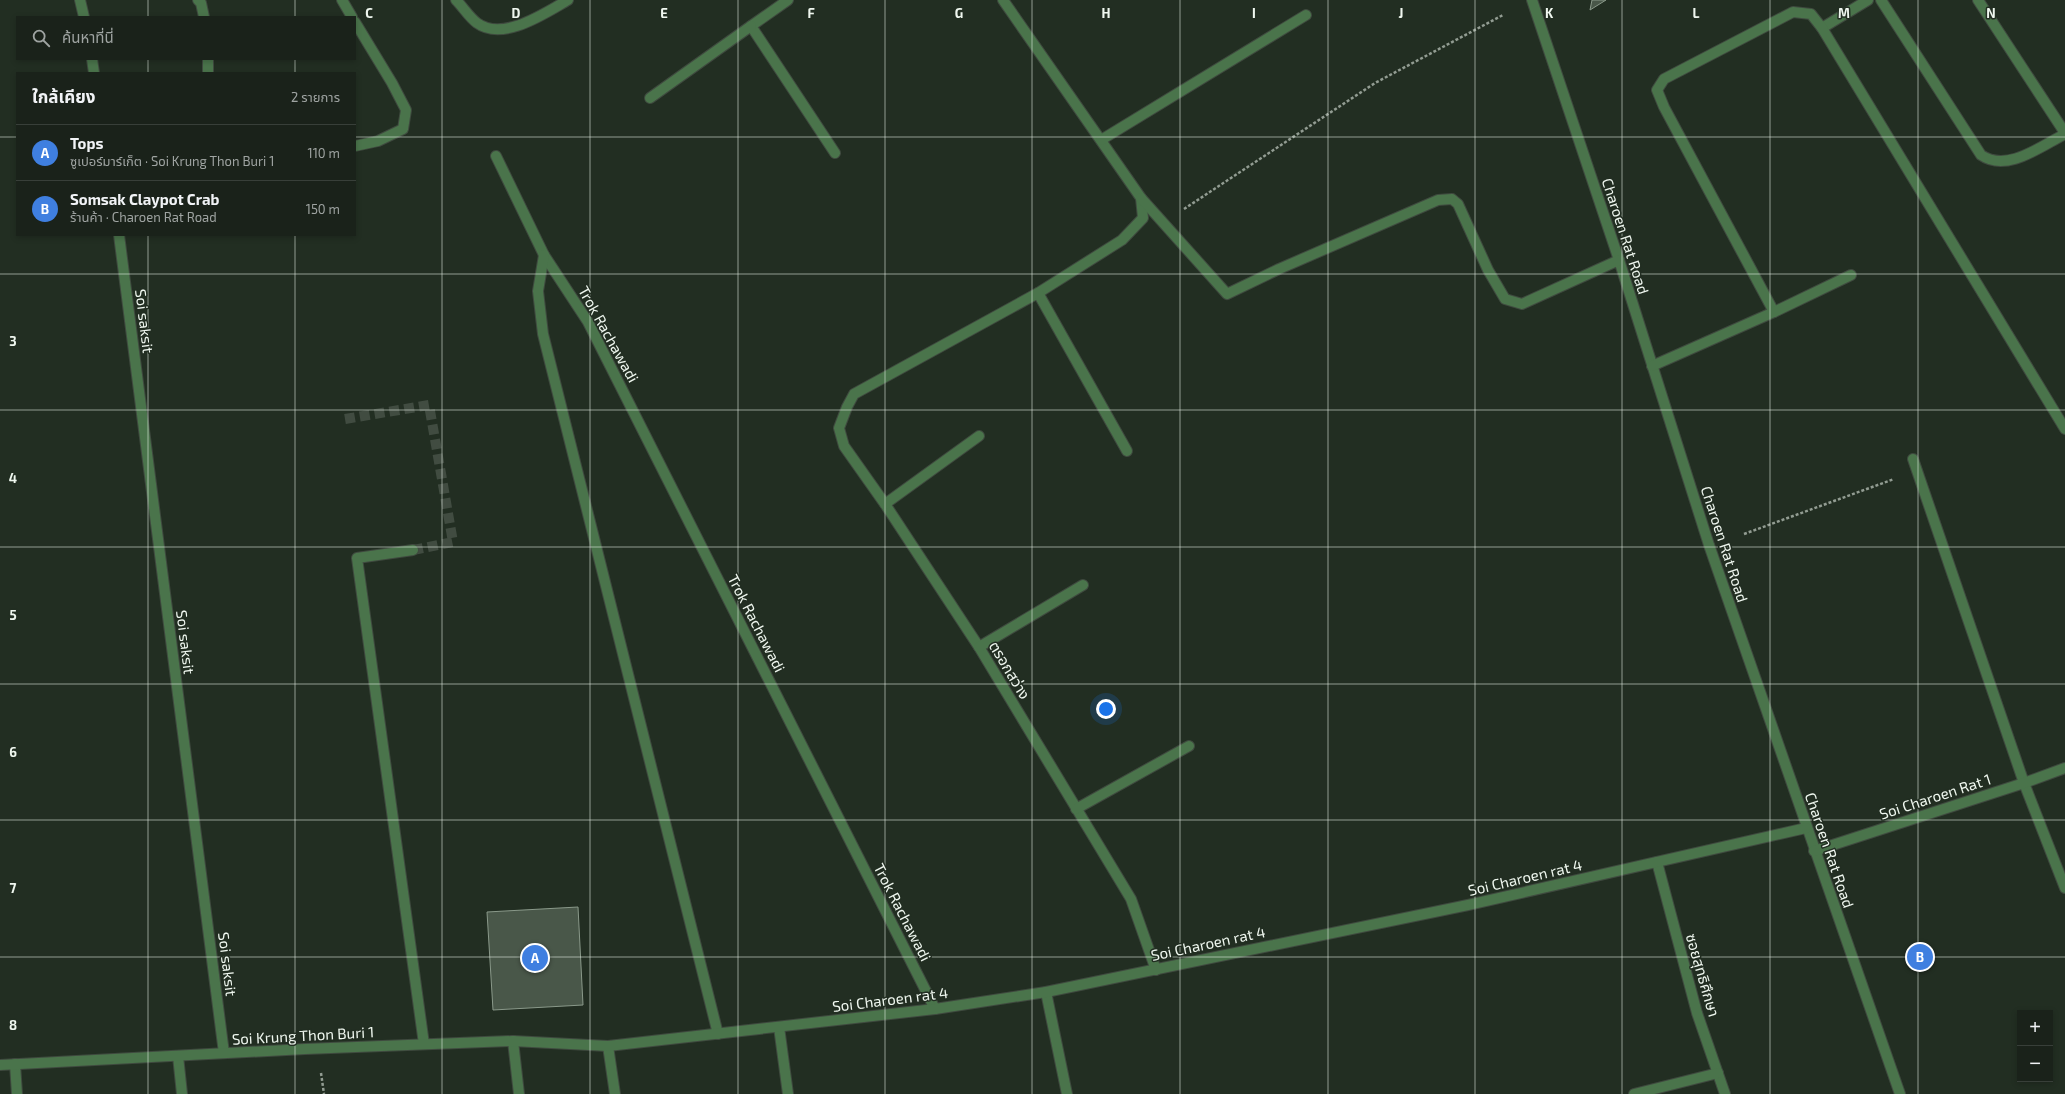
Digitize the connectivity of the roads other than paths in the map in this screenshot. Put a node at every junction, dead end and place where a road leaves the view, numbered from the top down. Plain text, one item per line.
1 (198, 0) edge
2 (342, 0) edge
3 (456, 0) edge
4 (568, 0) edge
5 (788, 0) edge
6 (1003, 0) edge
7 (1532, 0) edge
8 (1868, 0) edge
9 (1881, 0) edge
10 (1978, 0) edge
11 (83, 1) edge
12 (1306, 15) dead end
13 (84, 16) edge
14 (204, 16) edge
15 (351, 16) edge
16 (356, 24) edge
17 (751, 26) junction
18 (1822, 28) junction
19 (92, 60) edge
20 (208, 60) edge
21 (94, 72) edge
22 (208, 72) edge
23 (650, 98) dead end
24 (2065, 134) edge
25 (1101, 140) junction
26 (356, 146) edge
27 (835, 153) dead end
28 (496, 156) dead end
29 (1141, 198) junction
30 (119, 236) edge
31 (544, 254) junction
32 (1619, 260) junction
33 (1851, 275) dead end
34 (1038, 294) junction
35 (1774, 312) junction
36 (1652, 366) junction
37 (2065, 429) edge
38 (980, 436) dead end
39 (1127, 451) dead end
40 (1913, 459) dead end
41 (885, 504) junction
42 (413, 550) tunnel mouth
43 (1083, 585) dead end
44 (979, 648) junction
45 (1189, 746) dead end
46 (2065, 768) edge
47 (2024, 783) junction
48 (1076, 809) junction
49 (1806, 828) junction
50 (1814, 851) junction
51 (1657, 862) junction
52 (2065, 888) edge
53 (1156, 970) junction
54 (1046, 992) junction
55 (935, 1009) junction
56 (779, 1027) junction
57 (718, 1034) junction
58 (513, 1041) junction
59 (424, 1044) junction
60 (608, 1046) junction
61 (224, 1053) junction
62 (178, 1056) junction
63 (15, 1064) junction
64 (0, 1065) edge
65 (1718, 1073) junction
66 (17, 1094) edge
67 (182, 1094) edge
68 (519, 1094) edge
69 (615, 1094) edge
70 (788, 1094) edge
71 (1067, 1094) edge
72 (1634, 1094) edge
73 (1725, 1094) edge
74 (1900, 1094) edge

1 - 14 street
2 - 15 street
3 - 4 street
5 - 17 street
6 - 25 street
7 - 32 street, Charoen Rat Road
8 - 18 street
9 - 24 street
10 - 24 street
11 - 13 street
12 - 25 street
16 - 26 street
17 - 23 street
17 - 27 street
18 - 35 street
18 - 37 street
19 - 21 street
20 - 22 street
25 - 29 street
28 - 31 street, Trok Rachawadi
29 - 32 street
29 - 34 street
30 - 61 street, Soi saksit
31 - 55 street, Trok Rachawadi
31 - 57 street
32 - 36 street, Charoen Rat Road
33 - 35 street
34 - 39 street
34 - 41 street, ตรอกสว่าง
35 - 36 street
36 - 49 street, Charoen Rat Road
38 - 41 street
40 - 47 street
41 - 44 street, ตรอกสว่าง
42 - 59 street
43 - 44 street
44 - 48 street, ตรอกสว่าง
45 - 48 street
46 - 47 street, Soi Charoen Rat 1
47 - 50 street, Soi Charoen Rat 1
47 - 52 street
48 - 53 street, ตรอกสว่าง
49 - 50 street, Charoen Rat Road
49 - 51 street, Soi Charoen rat 4
50 - 74 street, Charoen Rat Road
51 - 53 street, Soi Charoen rat 4
51 - 65 street, ซอยสุทธิศึกษา
53 - 54 street, Soi Charoen rat 4
54 - 55 street, Soi Charoen rat 4
54 - 71 street
55 - 56 street, Soi Charoen rat 4
56 - 57 street, Soi Charoen rat 4
56 - 70 street
57 - 60 street, Soi Charoen rat 4
58 - 59 street, Soi Krung Thon Buri 1
58 - 60 street, Soi Krung Thon Buri 1
58 - 68 street
59 - 61 street, Soi Krung Thon Buri 1
60 - 69 street
61 - 62 street, Soi Krung Thon Buri 1
62 - 63 street, Soi Krung Thon Buri 1
62 - 67 street
63 - 64 street, Soi Krung Thon Buri 1
63 - 66 street
65 - 72 street
65 - 73 street, ซอยสุทธิศึกษา

